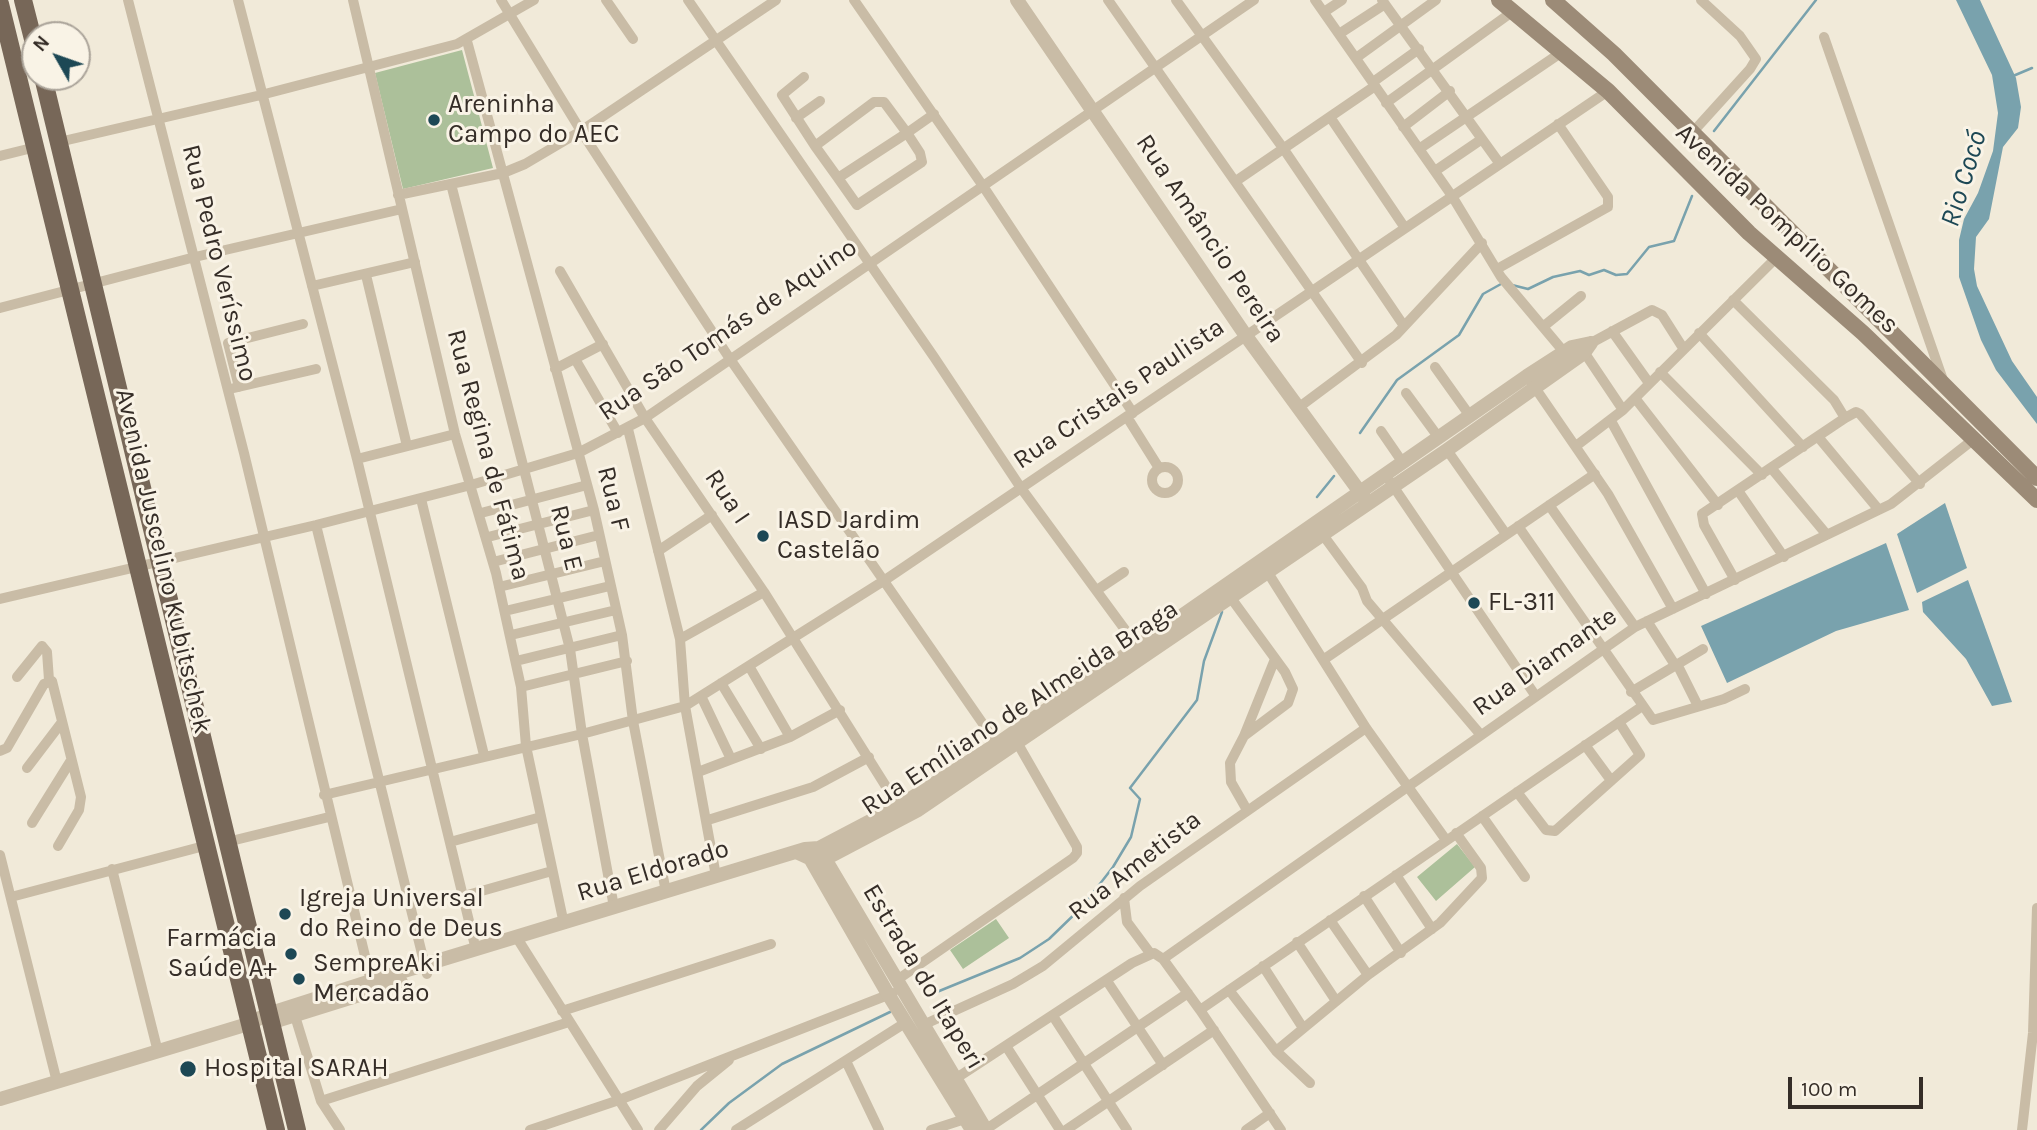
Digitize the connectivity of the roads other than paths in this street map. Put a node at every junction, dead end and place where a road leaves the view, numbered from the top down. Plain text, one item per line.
1 (23, 0) edge
2 (128, 0) edge
3 (238, 0) edge
4 (353, 0) edge
5 (501, 0) edge
6 (534, 0) edge
7 (606, 0) edge
8 (688, 0) edge
9 (776, 0) edge
10 (854, 0) edge
11 (1017, 0) edge
12 (1108, 0) edge
13 (1176, 0) edge
14 (1254, 0) edge
15 (1315, 0) edge
16 (1342, 0) edge
17 (1436, 0) edge
18 (1499, 0) edge
19 (1553, 0) edge
20 (1701, 0) edge
21 (1383, 2) edge
22 (0, 4) edge
23 (1324, 12) junction
24 (1512, 12) junction
25 (511, 15) junction
26 (28, 21) edge
27 (1401, 25) junction
28 (1339, 34) junction
29 (1201, 36) junction
30 (1824, 37) dead end
31 (633, 39) dead end
32 (467, 41) junction
33 (717, 42) junction
34 (1419, 49) junction
35 (1562, 52) junction
36 (1356, 58) junction
37 (370, 67) junction
38 (1155, 68) junction
39 (1434, 69) junction
40 (804, 77) dead end
41 (1374, 84) junction
42 (1608, 90) junction
43 (46, 91) edge
44 (1450, 91) junction
45 (261, 95) junction
46 (820, 101) dead end
47 (1386, 103) junction
48 (1664, 105) junction
49 (1093, 111) junction
50 (934, 114) junction
51 (1466, 116) junction
52 (158, 117) junction
53 (1330, 117) junction
54 (796, 118) junction
55 (1558, 124) junction
56 (1641, 125) junction
57 (1403, 127) junction
58 (1688, 129) junction
59 (582, 131) junction
60 (907, 133) junction
61 (1482, 139) junction
62 (59, 142) junction
63 (815, 146) junction
64 (36, 147) junction
65 (1661, 147) junction
66 (1283, 148) junction
67 (1419, 149) junction
68 (0, 156) edge
69 (1500, 164) junction
70 (1434, 171) junction
71 (503, 173) junction
72 (838, 178) junction
73 (1236, 181) junction
74 (451, 184) junction
75 (983, 186) junction
76 (398, 195) junction
77 (1452, 196) junction
78 (402, 209) junction
79 (1405, 228) junction
80 (299, 232) junction
81 (1482, 243) junction
82 (195, 257) junction
83 (1776, 257) junction
84 (1358, 260) junction
85 (415, 262) junction
86 (869, 264) junction
87 (560, 271) dead end
88 (1499, 273) junction
89 (366, 275) junction
90 (94, 286) junction
91 (312, 286) junction
92 (71, 290) junction
93 (1311, 292) junction
94 (1581, 296) dead end
95 (1733, 300) junction
96 (0, 308) edge
97 (303, 324) dead end
98 (1404, 326) junction
99 (1545, 326) junction
100 (1612, 331) junction
101 (1699, 333) junction
102 (1246, 336) junction
103 (603, 344) junction
104 (1585, 347) junction
105 (1683, 348) junction
106 (1564, 352) junction
107 (575, 359) junction
108 (730, 359) junction
109 (1362, 363) junction
110 (1436, 367) dead end
111 (316, 369) dead end
112 (555, 369) junction
113 (1660, 372) junction
114 (1530, 382) junction
115 (1649, 383) junction
116 (233, 388) junction
117 (1946, 388) junction
118 (1406, 393) dead end
119 (1635, 398) junction
120 (1297, 408) junction
121 (1623, 410) junction
122 (1130, 415) junction
123 (1470, 416) junction
124 (645, 418) junction
125 (1845, 418) junction
126 (1611, 421) junction
127 (623, 431) junction
128 (1381, 431) dead end
129 (455, 434) junction
130 (1819, 438) junction
131 (1974, 439) junction
132 (1443, 444) junction
133 (407, 446) junction
134 (1576, 446) junction
135 (1802, 447) junction
136 (578, 453) junction
137 (357, 459) junction
138 (1403, 463) junction
139 (1159, 467) dead end
140 (526, 470) junction
141 (1767, 472) junction
142 (1595, 474) junction
143 (2037, 478) edge
144 (1390, 481) junction
145 (1920, 484) junction
146 (471, 485) junction
147 (587, 485) junction
148 (1021, 488) junction
149 (1739, 492) junction
150 (1364, 498) junction
151 (421, 499) junction
152 (533, 500) junction
153 (2037, 500) edge
154 (1549, 505) junction
155 (1718, 505) junction
156 (594, 510) junction
157 (1879, 510) junction
158 (369, 511) junction
159 (481, 513) junction
160 (712, 515) junction
161 (540, 524) junction
162 (316, 525) junction
163 (1518, 526) junction
164 (1506, 534) junction
165 (599, 535) junction
166 (1323, 535) junction
167 (1827, 535) junction
168 (263, 537) junction
169 (488, 537) junction
170 (546, 549) junction
171 (658, 551) junction
172 (1784, 557) junction
173 (604, 561) junction
174 (493, 562) junction
175 (159, 563) junction
176 (1265, 568) junction
177 (136, 569) junction
178 (1124, 572) dead end
179 (551, 573) junction
180 (1452, 573) junction
181 (885, 580) junction
182 (1735, 580) junction
183 (610, 586) junction
184 (499, 587) junction
185 (1097, 590) junction
186 (764, 592) junction
187 (1706, 594) junction
188 (558, 598) junction
189 (1231, 598) junction
190 (0, 600) edge
191 (1673, 609) junction
192 (616, 610) junction
193 (505, 611) junction
194 (1382, 619) junction
195 (1647, 621) junction
196 (564, 623) junction
197 (1635, 627) junction
198 (511, 635) junction
199 (622, 635) junction
200 (680, 639) junction
201 (793, 639) junction
202 (1137, 646) junction
203 (570, 649) junction
204 (1703, 649) dead end
205 (1602, 650) junction
206 (1275, 659) junction
207 (1323, 660) junction
208 (516, 661) junction
209 (627, 661) junction
210 (1676, 664) junction
211 (749, 666) junction
212 (575, 672) junction
213 (17, 677) dead end
214 (49, 680) junction
215 (721, 683) junction
216 (522, 687) junction
217 (1745, 689) dead end
218 (1631, 692) junction
219 (1535, 695) junction
220 (701, 696) junction
221 (685, 706) junction
222 (1698, 706) junction
223 (1642, 707) junction
224 (839, 710) junction
225 (633, 721) junction
226 (62, 722) junction
227 (1619, 722) junction
228 (1366, 728) junction
229 (582, 734) junction
230 (1480, 734) junction
231 (1244, 736) junction
232 (790, 737) junction
233 (997, 744) junction
234 (1585, 744) junction
235 (526, 746) junction
236 (761, 749) junction
237 (1017, 750) junction
238 (0, 751) edge
239 (484, 755) junction
240 (869, 757) junction
241 (732, 759) junction
242 (70, 762) junction
243 (27, 768) dead end
244 (431, 769) junction
245 (698, 772) junction
246 (1609, 779) junction
247 (379, 782) junction
248 (1407, 789) junction
249 (1517, 792) junction
250 (324, 795) junction
251 (1247, 810) junction
252 (902, 812) junction
253 (1482, 816) junction
254 (330, 817) junction
255 (541, 817) junction
256 (708, 820) junction
257 (32, 823) dead end
258 (1456, 833) junction
259 (1446, 840) junction
260 (228, 842) junction
261 (450, 842) junction
262 (58, 846) dead end
263 (204, 846) junction
264 (811, 853) junction
265 (0, 855) edge
266 (113, 869) junction
267 (552, 872) junction
268 (1395, 875) junction
269 (716, 876) junction
270 (1525, 877) dead end
271 (666, 892) junction
272 (464, 896) junction
273 (11, 897) junction
274 (1364, 897) junction
275 (1124, 898) junction
276 (614, 907) junction
277 (2037, 908) edge
278 (1330, 919) junction
279 (564, 925) junction
280 (1433, 929) junction
281 (521, 939) junction
282 (1297, 942) junction
283 (771, 944) dead end
284 (476, 950) junction
285 (1401, 953) junction
286 (1157, 955) junction
287 (1263, 966) junction
288 (425, 970) junction
289 (1368, 975) junction
290 (371, 981) junction
291 (1107, 981) junction
292 (900, 985) junction
293 (1229, 990) junction
294 (1188, 993) junction
295 (888, 995) junction
296 (1336, 1001) junction
297 (1200, 1010) junction
298 (562, 1011) junction
299 (295, 1016) junction
300 (1053, 1016) junction
301 (269, 1018) junction
302 (569, 1022) junction
303 (905, 1023) junction
304 (248, 1024) junction
305 (923, 1025) junction
306 (1138, 1027) junction
307 (1303, 1028) junction
308 (1214, 1030) junction
309 (1006, 1046) junction
310 (1276, 1051) junction
311 (158, 1052) junction
312 (737, 1054) junction
313 (846, 1060) junction
314 (1084, 1063) junction
315 (1163, 1065) junction
316 (955, 1079) junction
317 (57, 1082) junction
318 (1310, 1083) dead end
319 (1037, 1095) junction
320 (0, 1099) edge
321 (620, 1100) junction
322 (321, 1101) junction
323 (1108, 1101) junction
324 (1270, 1113) junction
325 (969, 1125) edge
326 (988, 1128) edge
327 (276, 1130) edge
328 (297, 1130) edge
329 (340, 1130) edge
330 (530, 1130) edge
331 (638, 1130) edge
332 (659, 1130) edge
333 (736, 1130) edge
334 (879, 1130) edge
335 (931, 1130) edge
336 (1060, 1130) edge
337 (1066, 1130) edge
338 (1127, 1130) edge
339 (1246, 1130) edge
340 (1282, 1130) edge
341 (2022, 1130) edge

1 - 26 main road
2 - 52 street, Rua Pedro Veríssimo
3 - 45 street
4 - 37 street, Rua Regina de Fátima
5 - 25 street
6 - 25 street
7 - 31 street
8 - 33 street
9 - 33 street
10 - 50 street
11 - 49 street, Rua Amâncio Pereira
12 - 38 street
13 - 29 street
14 - 29 street, Rua São Tomás de Aquino
15 - 23 street
16 - 23 street
17 - 27 street
18 - 24 main road, Avenida Pompílio Gomes
19 - 48 main road, Avenida Pompílio Gomes
20 - 58 street
21 - 27 street
21 - 28 street
22 - 64 main road, Avenida Juscelino Kubitschek
23 - 28 street
24 - 35 main road, Avenida Pompílio Gomes
24 - 39 street
25 - 32 street
25 - 59 street
27 - 34 street
27 - 36 street
28 - 36 street
29 - 38 street, Rua São Tomás de Aquino
29 - 66 street
30 - 117 street
32 - 37 street
32 - 71 street, Rua F
33 - 59 street
33 - 86 street
34 - 39 street
34 - 41 street
35 - 42 main road, Avenida Pompílio Gomes
35 - 51 street
36 - 41 street
37 - 45 street
37 - 76 street, Rua Regina de Fátima
38 - 49 street, Rua São Tomás de Aquino
38 - 73 street
39 - 44 street
39 - 47 street
40 - 54 street
41 - 47 street
41 - 53 street
42 - 55 street, Rua Cristais Paulista
42 - 56 main road, Avenida Pompílio Gomes
43 - 62 main road, Avenida Juscelino Kubitschek
44 - 51 street
44 - 57 street
45 - 52 street
45 - 80 street
46 - 54 street
47 - 57 street
48 - 56 main road
48 - 58 main road, Avenida Pompílio Gomes
49 - 75 street, Rua São Tomás de Aquino
49 - 102 street, Rua Amâncio Pereira
50 - 60 street
50 - 75 street
51 - 61 street
51 - 67 street
52 - 62 street
52 - 82 street, Rua Pedro Veríssimo
53 - 66 street
53 - 79 street
54 - 63 street
55 - 69 street, Rua Cristais Paulista
55 - 88 street
56 - 65 main road, Avenida Pompílio Gomes
57 - 67 street
58 - 65 main road
58 - 117 main road, Avenida Pompílio Gomes
59 - 71 street
59 - 108 street
60 - 63 street
60 - 72 street
60 - 72 street
61 - 69 street
61 - 70 street
62 - 90 main road, Avenida Juscelino Kubitschek
63 - 72 street
64 - 68 street
64 - 92 main road, Avenida Juscelino Kubitschek
65 - 83 main road, Avenida Pompílio Gomes
66 - 73 street
66 - 84 street
67 - 70 street
69 - 77 street, Rua Cristais Paulista
70 - 77 street
71 - 74 street
71 - 112 street, Rua F
73 - 93 street
74 - 76 street
74 - 140 street, Rua E
75 - 86 street, Rua São Tomás de Aquino
75 - 122 street
76 - 78 street, Rua Regina de Fátima
77 - 79 street, Rua Cristais Paulista
77 - 81 street
78 - 80 street
78 - 85 street, Rua Regina de Fátima
79 - 84 street, Rua Cristais Paulista
80 - 82 street
80 - 91 street
81 - 88 street
81 - 98 street
82 - 90 street
82 - 116 street, Rua Pedro Veríssimo
83 - 95 street
83 - 131 main road, Avenida Pompílio Gomes
84 - 93 street, Rua Cristais Paulista
84 - 98 street
85 - 89 street
85 - 129 street, Rua Regina de Fátima
86 - 108 street, Rua São Tomás de Aquino
86 - 148 street
87 - 103 street, Rua I
88 - 99 street
89 - 91 street
89 - 133 street
90 - 92 street
90 - 175 main road, Avenida Juscelino Kubitschek
91 - 137 street
92 - 96 street
92 - 177 main road, Avenida Juscelino Kubitschek
93 - 102 street, Rua Cristais Paulista
93 - 109 street
94 - 99 street
95 - 101 street
95 - 125 street
97 - 116 street
98 - 109 street
99 - 106 street
100 - 104 street, Rua Emíliano de Almeida Braga
100 - 105 street, Rua Emíliano de Almeida Braga
100 - 115 street
101 - 105 street
101 - 135 street
102 - 120 street, Rua Amâncio Pereira
102 - 122 street, Rua Cristais Paulista
103 - 107 street
103 - 124 street, Rua I
104 - 106 street, Rua Emíliano de Almeida Braga
104 - 114 street, Rua Emíliano de Almeida Braga
104 - 121 street
105 - 113 street
106 - 114 street, Rua Emíliano de Almeida Braga
107 - 112 street
107 - 127 street
108 - 124 street, Rua São Tomás de Aquino
108 - 181 street
109 - 120 street
110 - 123 street
111 - 116 street
112 - 136 street, Rua F
113 - 115 street
113 - 141 street
114 - 123 street, Rua Emíliano de Almeida Braga
114 - 132 street, Rua Emíliano de Almeida Braga
114 - 134 street
115 - 119 street
116 - 168 street, Rua Pedro Veríssimo
117 - 143 main road, Avenida Pompílio Gomes
118 - 132 street
119 - 121 street
119 - 155 street
120 - 150 street, Rua Amâncio Pereira
121 - 126 street
122 - 139 street
122 - 148 street, Rua Cristais Paulista
123 - 132 street, Rua Emíliano de Almeida Braga
124 - 127 street, Rua São Tomás de Aquino
124 - 160 street, Rua I
125 - 130 street
125 - 145 street
126 - 134 street
126 - 187 street
127 - 136 street, Rua São Tomás de Aquino
127 - 171 street
128 - 138 street
129 - 133 street
129 - 146 street, Rua Regina de Fátima
130 - 135 street
130 - 157 street
131 - 145 street, Rua Diamante
131 - 153 main road, Avenida Pompílio Gomes
132 - 138 street, Rua Emíliano de Almeida Braga
132 - 144 street, Rua Emíliano de Almeida Braga
132 - 164 street
133 - 137 street
134 - 142 street
135 - 141 street
136 - 140 street, Rua São Tomás de Aquino
136 - 147 street, Rua F
137 - 158 street
138 - 144 street, Rua Emíliano de Almeida Braga
140 - 146 street, Rua São Tomás de Aquino
140 - 152 street, Rua E
141 - 149 street
141 - 167 street
142 - 154 street
142 - 191 street
144 - 150 street, Rua Emíliano de Almeida Braga
144 - 180 street
145 - 157 street, Rua Diamante
146 - 151 street, Rua São Tomás de Aquino
146 - 159 street, Rua Regina de Fátima
147 - 152 street
147 - 156 street, Rua F
148 - 181 street, Rua Cristais Paulista
148 - 185 street
149 - 155 street
149 - 172 street
150 - 166 street, Rua Emíliano de Almeida Braga
150 - 176 street, Rua Emíliano de Almeida Braga
151 - 158 street, Rua São Tomás de Aquino
151 - 239 street
152 - 159 street
152 - 161 street, Rua E
154 - 163 street
154 - 197 street
155 - 182 street
156 - 161 street
156 - 165 street, Rua F
157 - 167 street, Rua Diamante
158 - 162 street, Rua São Tomás de Aquino
158 - 244 street
159 - 169 street, Rua Regina de Fátima
160 - 171 street
160 - 186 street, Rua I
161 - 169 street
161 - 170 street, Rua E
162 - 168 street, Rua São Tomás de Aquino
162 - 247 street
163 - 164 street
163 - 205 street
164 - 180 street
165 - 170 street
165 - 173 street, Rua F
166 - 176 street, Rua Emíliano de Almeida Braga
166 - 194 street
167 - 172 street, Rua Diamante
168 - 175 street, Rua São Tomás de Aquino
168 - 250 street, Rua Pedro Veríssimo
169 - 174 street, Rua Regina de Fátima
170 - 174 street
170 - 179 street, Rua E
171 - 200 street
172 - 182 street, Rua Diamante
173 - 179 street
173 - 183 street, Rua F
174 - 184 street, Rua Regina de Fátima
175 - 177 street, Rua São Tomás de Aquino
175 - 260 main road, Avenida Juscelino Kubitschek
176 - 189 street, Rua Emíliano de Almeida Braga
176 - 202 street, Rua Emíliano de Almeida Braga
176 - 207 street
177 - 190 street, Rua São Tomás de Aquino
177 - 263 main road, Avenida Juscelino Kubitschek
178 - 185 street
179 - 184 street
179 - 188 street, Rua E
180 - 194 street
180 - 219 street
181 - 201 street, Rua Cristais Paulista
181 - 233 street
182 - 187 street, Rua Diamante
183 - 188 street
183 - 192 street, Rua F
184 - 193 street, Rua Regina de Fátima
185 - 202 street
186 - 200 street
186 - 201 street, Rua I
187 - 191 street, Rua Diamante
188 - 193 street
188 - 196 street, Rua E
189 - 206 street
189 - 237 street, Rua Emíliano de Almeida Braga
191 - 195 street, Rua Diamante
192 - 196 street
192 - 199 street, Rua F
193 - 198 street, Rua Regina de Fátima
194 - 207 street
194 - 230 street
195 - 197 street, Rua Diamante
195 - 210 street
196 - 198 street
196 - 203 street, Rua E
197 - 205 street, Rua Diamante
198 - 208 street, Rua Regina de Fátima
199 - 203 street
199 - 209 street, Rua F
200 - 221 street
201 - 211 street, Rua Cristais Paulista
201 - 224 street, Rua I
202 - 233 street, Rua Emíliano de Almeida Braga
203 - 208 street
203 - 212 street, Rua E
204 - 210 street
205 - 218 street
205 - 219 street, Rua Diamante
206 - 231 street
206 - 231 street
207 - 228 street
208 - 216 street, Rua Regina de Fátima
209 - 212 street
209 - 225 street, Rua F
210 - 218 street
210 - 222 street
211 - 215 street, Rua Cristais Paulista
211 - 232 street
212 - 216 street
212 - 229 street, Rua E
213 - 214 street
214 - 226 street
214 - 238 street
215 - 220 street, Rua Cristais Paulista
215 - 236 street
216 - 235 street, Rua Regina de Fátima
217 - 222 street
218 - 223 street
219 - 230 street, Rua Diamante
220 - 221 street, Rua Cristais Paulista
220 - 241 street
221 - 225 street, Rua Cristais Paulista
221 - 245 street
222 - 223 street
223 - 227 street
224 - 232 street
224 - 240 street, Rua I
225 - 229 street, Rua Cristais Paulista
225 - 271 street, Rua F
226 - 242 street
226 - 243 street
227 - 234 street
227 - 246 street
228 - 248 street
228 - 251 street, Rua Ametista
229 - 235 street, Rua Cristais Paulista
229 - 276 street, Rua E
230 - 248 street, Rua Diamante
231 - 251 street
232 - 236 street
233 - 252 street, Rua Emíliano de Almeida Braga
234 - 246 street
234 - 249 street
235 - 239 street, Rua Cristais Paulista
235 - 255 street, Rua Regina de Fátima
236 - 241 street
237 - 252 street, Rua Emíliano de Almeida Braga
237 - 292 street
239 - 244 street, Rua Cristais Paulista
240 - 252 street, Rua I
240 - 256 street
241 - 245 street
242 - 257 street
242 - 262 street
244 - 247 street, Rua Cristais Paulista
244 - 261 street
245 - 256 street
246 - 249 street
247 - 250 street, Rua Cristais Paulista
247 - 288 street
248 - 259 street
248 - 286 street, Rua Diamante
249 - 253 street
250 - 254 street, Rua Pedro Veríssimo
251 - 275 street, Rua Ametista
252 - 264 street, Rua Emíliano de Almeida Braga
253 - 258 street
253 - 270 street
254 - 260 street
254 - 290 street, Rua Pedro Veríssimo
255 - 261 street
255 - 267 street, Rua Regina de Fátima
256 - 269 street
258 - 259 street
258 - 280 street
259 - 268 street
260 - 301 main road, Avenida Juscelino Kubitschek
261 - 272 street
263 - 266 street
263 - 304 main road, Avenida Juscelino Kubitschek
264 - 269 street, Rua Eldorado
264 - 292 street, Estrada do Itaperi
264 - 295 street, Estrada do Itaperi
265 - 273 street
266 - 273 street
266 - 311 street
267 - 272 street
267 - 279 street, Rua Regina de Fátima
268 - 274 street
268 - 280 street
269 - 271 street, Rua Eldorado
271 - 276 street, Rua Eldorado
272 - 284 street
273 - 317 street
274 - 278 street
274 - 285 street
275 - 286 street
275 - 305 street, Rua Ametista
276 - 279 street, Rua Eldorado
277 - 341 street
278 - 282 street
278 - 289 street
279 - 281 street, Rua Eldorado
280 - 285 street
281 - 284 street, Rua Eldorado
281 - 288 street, Rua Eldorado
281 - 298 street
282 - 287 street
282 - 296 street
283 - 298 street
284 - 288 street, Rua Eldorado
285 - 289 street
286 - 291 street, Rua Diamante
286 - 294 street
287 - 293 street
287 - 307 street
288 - 290 street, Rua Eldorado
288 - 299 street, Rua Eldorado
289 - 296 street
290 - 301 street, Rua Eldorado
291 - 300 street, Rua Diamante
291 - 306 street
292 - 295 street
292 - 305 street, Estrada do Itaperi
293 - 297 street
293 - 310 street
294 - 297 street
294 - 306 street
295 - 303 street, Estrada do Itaperi
295 - 312 street
296 - 307 street
297 - 308 street
298 - 302 street
299 - 301 street, Rua Eldorado
299 - 322 street
300 - 309 street, Rua Diamante
300 - 314 street
301 - 304 street, Rua Eldorado
301 - 328 main road, Avenida Juscelino Kubitschek
302 - 321 street
302 - 322 street
303 - 313 street
303 - 325 street, Estrada do Itaperi
304 - 311 street, Rua Eldorado
304 - 327 main road, Avenida Juscelino Kubitschek
305 - 316 street, Estrada do Itaperi
306 - 314 street
306 - 315 street
307 - 310 street
308 - 315 street
308 - 324 street
309 - 316 street, Rua Diamante
309 - 319 street
310 - 318 street
311 - 317 street, Rua Eldorado
312 - 321 street
312 - 332 street
313 - 333 street
313 - 334 street
314 - 319 street
314 - 323 street
315 - 323 street
316 - 326 street, Estrada do Itaperi
317 - 320 street, Rua Eldorado
319 - 326 street
319 - 336 street
321 - 330 street
321 - 331 street
322 - 329 street
323 - 337 street
323 - 338 street
324 - 339 street
324 - 340 street
325 - 335 street

